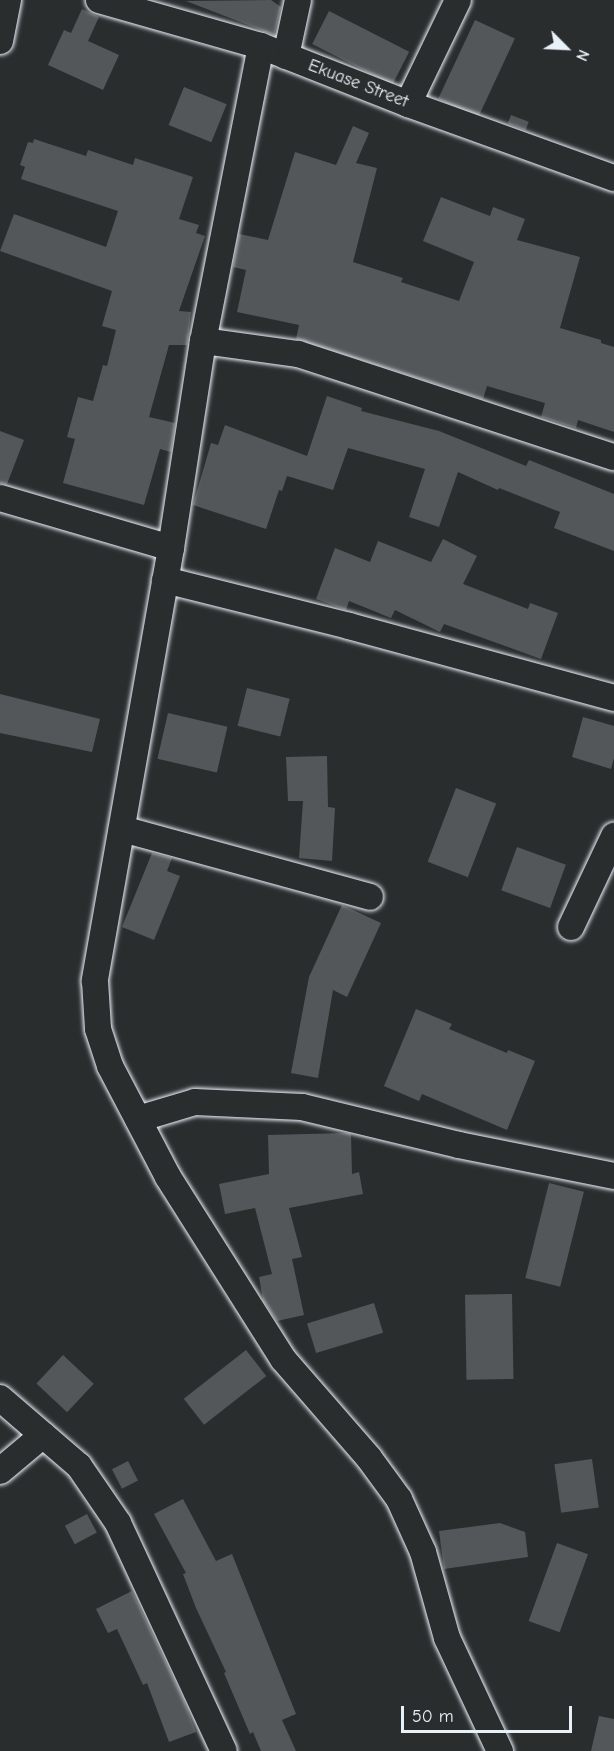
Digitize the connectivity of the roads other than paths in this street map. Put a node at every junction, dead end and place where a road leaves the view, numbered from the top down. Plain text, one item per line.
1 (8, 0) edge
2 (99, 0) edge
3 (298, 0) edge
4 (458, 0) edge
5 (0, 42) edge
6 (261, 46) junction
7 (286, 56) junction
8 (408, 104) junction
9 (614, 178) edge
10 (203, 341) junction
11 (614, 457) edge
12 (0, 498) edge
13 (171, 548) junction
14 (165, 580) junction
15 (614, 698) edge
16 (122, 829) junction
17 (614, 836) edge
18 (370, 897) dead end
19 (571, 927) dead end
20 (138, 1119) junction
21 (614, 1176) edge
22 (0, 1398) edge
23 (43, 1435) junction
24 (0, 1471) edge
25 (224, 1751) edge
26 (500, 1751) edge

1 - 5 street
2 - 6 street, Ekuase Street
3 - 7 street
4 - 8 street
6 - 7 street, Ekuase Street
6 - 10 street
7 - 8 street, Ekuase Street
8 - 9 street, Ekuase Street
10 - 11 street
10 - 13 street
12 - 13 street
13 - 14 street
14 - 15 street
14 - 16 street
16 - 18 street
16 - 20 street
17 - 19 street
20 - 21 street
20 - 26 street
22 - 23 street
23 - 24 street
23 - 25 street

